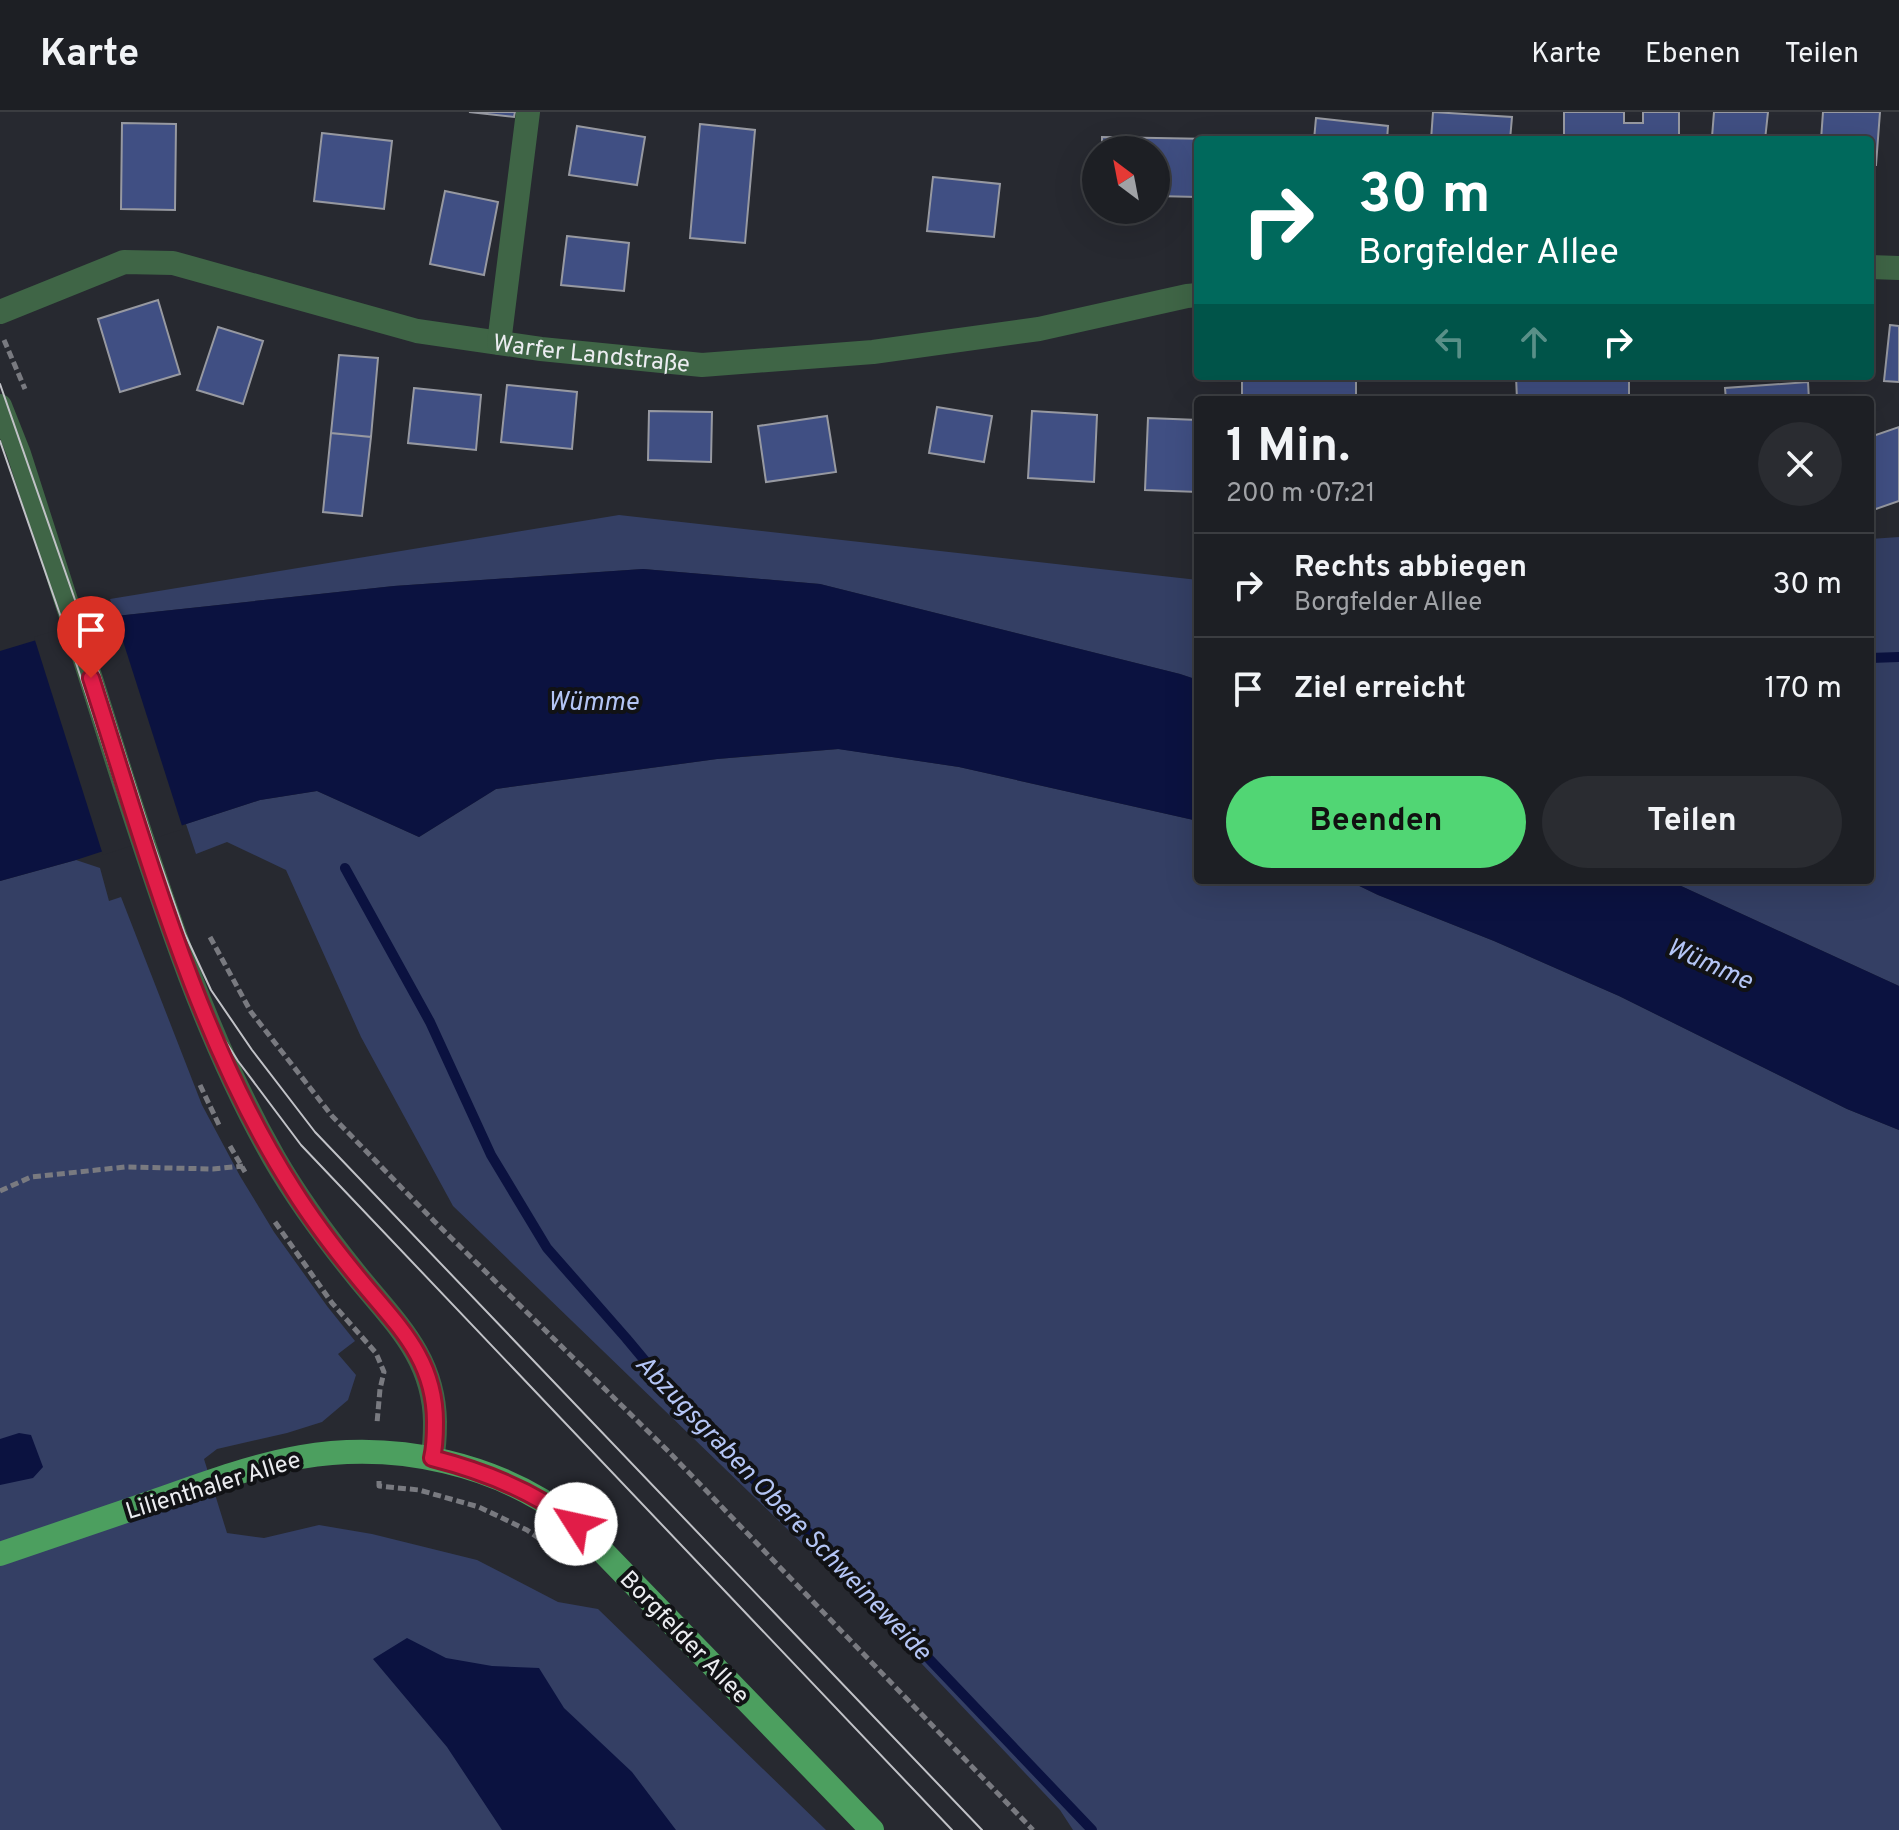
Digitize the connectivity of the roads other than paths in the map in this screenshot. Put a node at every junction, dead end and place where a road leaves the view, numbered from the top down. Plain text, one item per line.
1 (528, 112) edge
2 (1874, 267) edge
3 (1899, 268) edge
4 (1194, 295) edge
5 (0, 312) edge
6 (499, 343) junction
7 (0, 406) edge
8 (432, 1458) junction
9 (0, 1554) edge
10 (872, 1830) edge

1 - 6 street
2 - 3 street
4 - 6 street, Warfer Landstraße
5 - 6 street, Warfer Landstraße
7 - 8 street
8 - 9 main road, Lilienthaler Allee
8 - 10 main road, Borgfelder Allee

